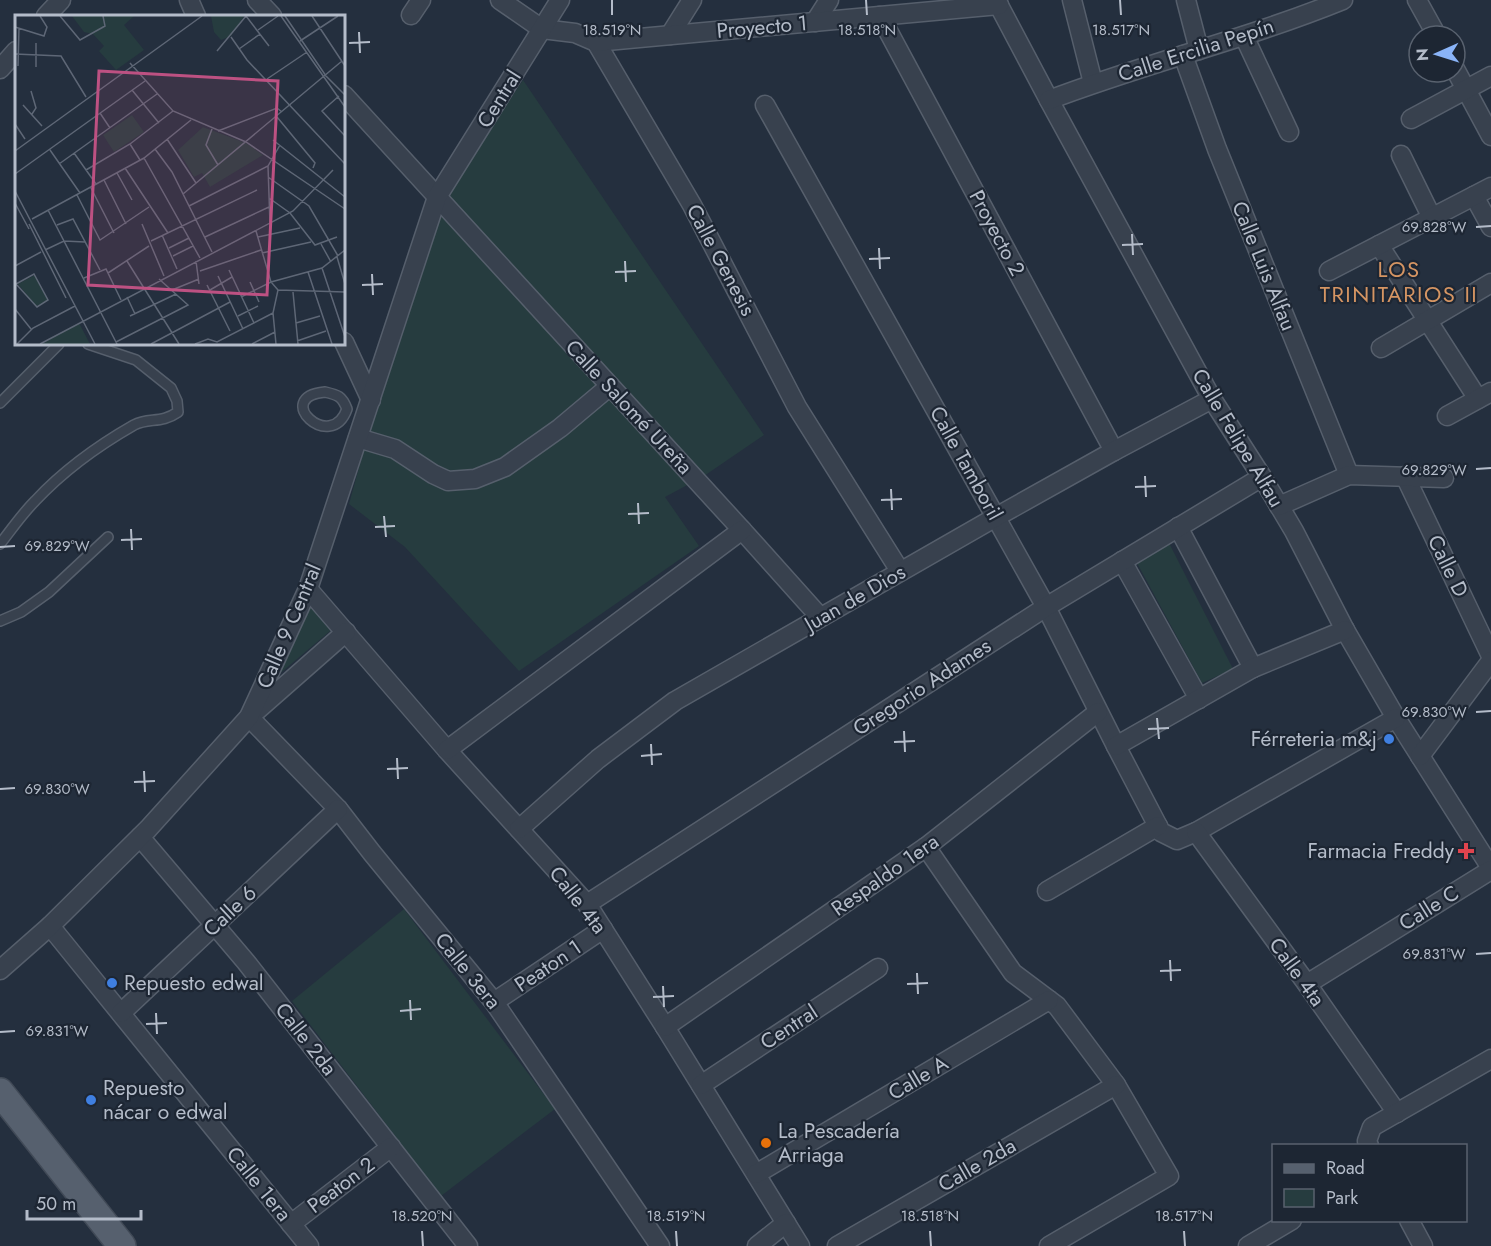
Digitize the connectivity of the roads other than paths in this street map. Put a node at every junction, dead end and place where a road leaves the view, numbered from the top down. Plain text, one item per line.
1 (61, 0) edge
2 (189, 0) edge
3 (257, 0) edge
4 (500, 0) edge
5 (560, 0) edge
6 (692, 0) edge
7 (829, 0) edge
8 (1072, 0) edge
9 (1186, 0) edge
10 (1343, 0) edge
11 (1418, 0) edge
12 (998, 2) edge
13 (47, 15) edge
14 (196, 15) edge
15 (271, 15) edge
16 (880, 16) junction
17 (815, 22) junction
18 (1431, 24) edge
19 (542, 29) junction
20 (670, 35) junction
21 (1245, 36) junction
22 (596, 42) junction
23 (15, 52) edge
24 (1191, 53) junction
25 (0, 69) edge
26 (1491, 76) edge
27 (1093, 84) junction
28 (1463, 84) edge
29 (1466, 89) junction
30 (345, 95) edge
31 (1049, 100) junction
32 (765, 105) dead end
33 (1411, 119) dead end
34 (1289, 132) dead end
35 (1491, 136) edge
36 (1401, 155) dead end
37 (1491, 187) edge
38 (1474, 196) junction
39 (437, 197) junction
40 (1432, 218) junction
41 (1491, 227) edge
42 (1379, 245) junction
43 (1329, 271) dead end
44 (1491, 283) edge
45 (1427, 321) junction
46 (57, 345) edge
47 (92, 345) edge
48 (345, 345) edge
49 (1381, 348) dead end
50 (610, 386) junction
51 (1484, 395) edge
52 (1212, 399) junction
53 (0, 403) edge
54 (368, 407) junction
55 (347, 409) junction
56 (1447, 416) dead end
57 (358, 438) junction
58 (1113, 451) junction
59 (1349, 475) junction
60 (1405, 476) junction
61 (1262, 477) junction
62 (1444, 478) dead end
63 (1279, 506) junction
64 (996, 517) junction
65 (1178, 527) junction
66 (742, 530) junction
67 (108, 537) dead end
68 (0, 544) edge
69 (1122, 561) junction
70 (900, 571) junction
71 (309, 589) junction
72 (1046, 607) junction
73 (820, 617) junction
74 (0, 621) edge
75 (1344, 630) junction
76 (346, 632) junction
77 (1491, 656) edge
78 (1491, 661) edge
79 (1253, 668) junction
80 (1199, 699) junction
81 (1098, 712) junction
82 (249, 717) junction
83 (1396, 718) junction
84 (1116, 746) junction
85 (447, 750) junction
86 (1420, 756) junction
87 (338, 809) junction
88 (1158, 826) junction
89 (519, 829) junction
90 (1196, 832) junction
91 (140, 837) junction
92 (926, 848) junction
93 (1491, 869) edge
94 (1047, 891) dead end
95 (586, 904) junction
96 (215, 925) junction
97 (50, 926) junction
98 (603, 929) junction
99 (878, 968) dead end
100 (0, 970) edge
101 (1307, 984) junction
102 (1049, 1000) junction
103 (494, 1002) junction
104 (121, 1013) junction
105 (665, 1028) junction
106 (1491, 1059) edge
107 (1116, 1084) junction
108 (701, 1085) junction
109 (0, 1092) edge
110 (1397, 1113) junction
111 (0, 1122) edge
112 (1368, 1144) edge
113 (391, 1147) junction
114 (756, 1174) junction
115 (1290, 1222) edge
116 (1410, 1222) edge
117 (786, 1223) junction
118 (291, 1224) junction
119 (100, 1246) edge
120 (122, 1246) edge
121 (309, 1246) edge
122 (468, 1246) edge
123 (660, 1246) edge
124 (758, 1246) edge
125 (800, 1246) edge
126 (837, 1246) edge
127 (1049, 1246) edge
128 (1248, 1246) edge
129 (1423, 1246) edge

1 - 13 street
2 - 14 street
3 - 15 street
4 - 19 street
5 - 19 street, Central
6 - 20 street
7 - 17 street
8 - 27 street
9 - 24 street, Calle Luis Alfau
10 - 21 street, Calle Ercilia Pepín
11 - 18 street
12 - 16 street, Proyecto 1
12 - 31 street, Calle Felipe Alfau
16 - 17 street, Proyecto 1
16 - 58 street, Proyecto 2
17 - 20 street, Proyecto 1
19 - 22 street
19 - 39 street, Central
20 - 22 street, Proyecto 1
21 - 24 street, Calle Ercilia Pepín
21 - 34 street
22 - 70 street, Calle Genesis
23 - 25 street
24 - 27 street, Calle Ercilia Pepín
24 - 59 street, Calle Luis Alfau
26 - 29 street
27 - 31 street, Calle Ercilia Pepín
28 - 29 street
29 - 33 street
29 - 35 street
30 - 39 street, Calle Salomé Ureña
31 - 52 street, Calle Felipe Alfau
32 - 64 street, Calle Tamboril
36 - 40 street
37 - 38 street
38 - 40 street
38 - 41 street
39 - 50 street, Calle Salomé Ureña
39 - 54 street, Calle 9 Central
40 - 42 street
42 - 43 street
42 - 45 street
44 - 45 street
45 - 49 street
45 - 51 street
46 - 53 lane
47 - 68 lane
48 - 54 street
50 - 57 street
50 - 66 street, Calle Salomé Ureña
51 - 56 street
52 - 58 street, Juan de Dios
52 - 61 street, Calle Felipe Alfau
54 - 55 lane
54 - 57 street, Calle 9 Central
55 - 55 lane
57 - 71 street, Calle 9 Central
58 - 64 street, Juan de Dios
59 - 60 street
59 - 63 street
60 - 62 street
60 - 77 street, Calle D
61 - 63 street, Calle Felipe Alfau
61 - 65 street, Gregorio Adames
63 - 75 street, Calle Felipe Alfau
64 - 70 street, Juan de Dios
64 - 72 street, Calle Tamboril
65 - 69 street, Gregorio Adames
65 - 79 street
66 - 73 street, Calle Salomé Ureña
66 - 85 street
67 - 74 lane
69 - 72 street, Gregorio Adames
69 - 80 street
70 - 73 street, Juan de Dios
71 - 76 street, Calle 4ta
71 - 82 street, Calle 9 Central
72 - 81 street, Calle Tamboril
72 - 95 street, Gregorio Adames
73 - 89 street, Juan de Dios
75 - 79 street
75 - 83 street, Calle Felipe Alfau
76 - 82 street
76 - 85 street, Calle 4ta
78 - 86 street
79 - 80 street
80 - 84 street
81 - 84 street, Calle Tamboril
81 - 92 street, Respaldo 1era
82 - 87 street, Calle 3era
82 - 91 street, Calle 9 Central
83 - 86 street, Calle Felipe Alfau
83 - 90 street
84 - 88 street, Calle Tamboril
85 - 89 street, Calle 4ta
86 - 93 street, Calle Felipe Alfau
87 - 96 street, Calle 6
87 - 103 street, Calle 3era
88 - 90 street
88 - 94 street
89 - 95 street, Calle 4ta
90 - 101 street, Calle 4ta
91 - 96 street, Calle 2da
91 - 97 street, Calle 9 Central
92 - 102 street
92 - 105 street, Respaldo 1era
93 - 101 street, Calle C
95 - 98 street, Calle 4ta
96 - 104 street, Calle 6
96 - 113 street, Calle 2da
97 - 100 street, Calle 9 Central
97 - 104 street, Calle 1era
98 - 103 street, Peaton 1
98 - 105 street, Calle 4ta
99 - 108 street, Central
101 - 110 street, Calle 4ta
102 - 107 street
102 - 114 street, Calle A
103 - 123 street, Calle 3era
104 - 118 street, Calle 1era
105 - 108 street, Calle 4ta
106 - 110 street
107 - 126 street, Calle 2da
107 - 127 street
108 - 114 street, Calle 4ta
109 - 120 main road
110 - 112 street
111 - 119 main road
113 - 118 street, Peaton 2
113 - 122 street, Calle 2da
114 - 117 street, Calle 4ta
115 - 128 street
116 - 129 street
117 - 124 street
117 - 125 street, Calle 4ta
118 - 121 street, Calle 1era

